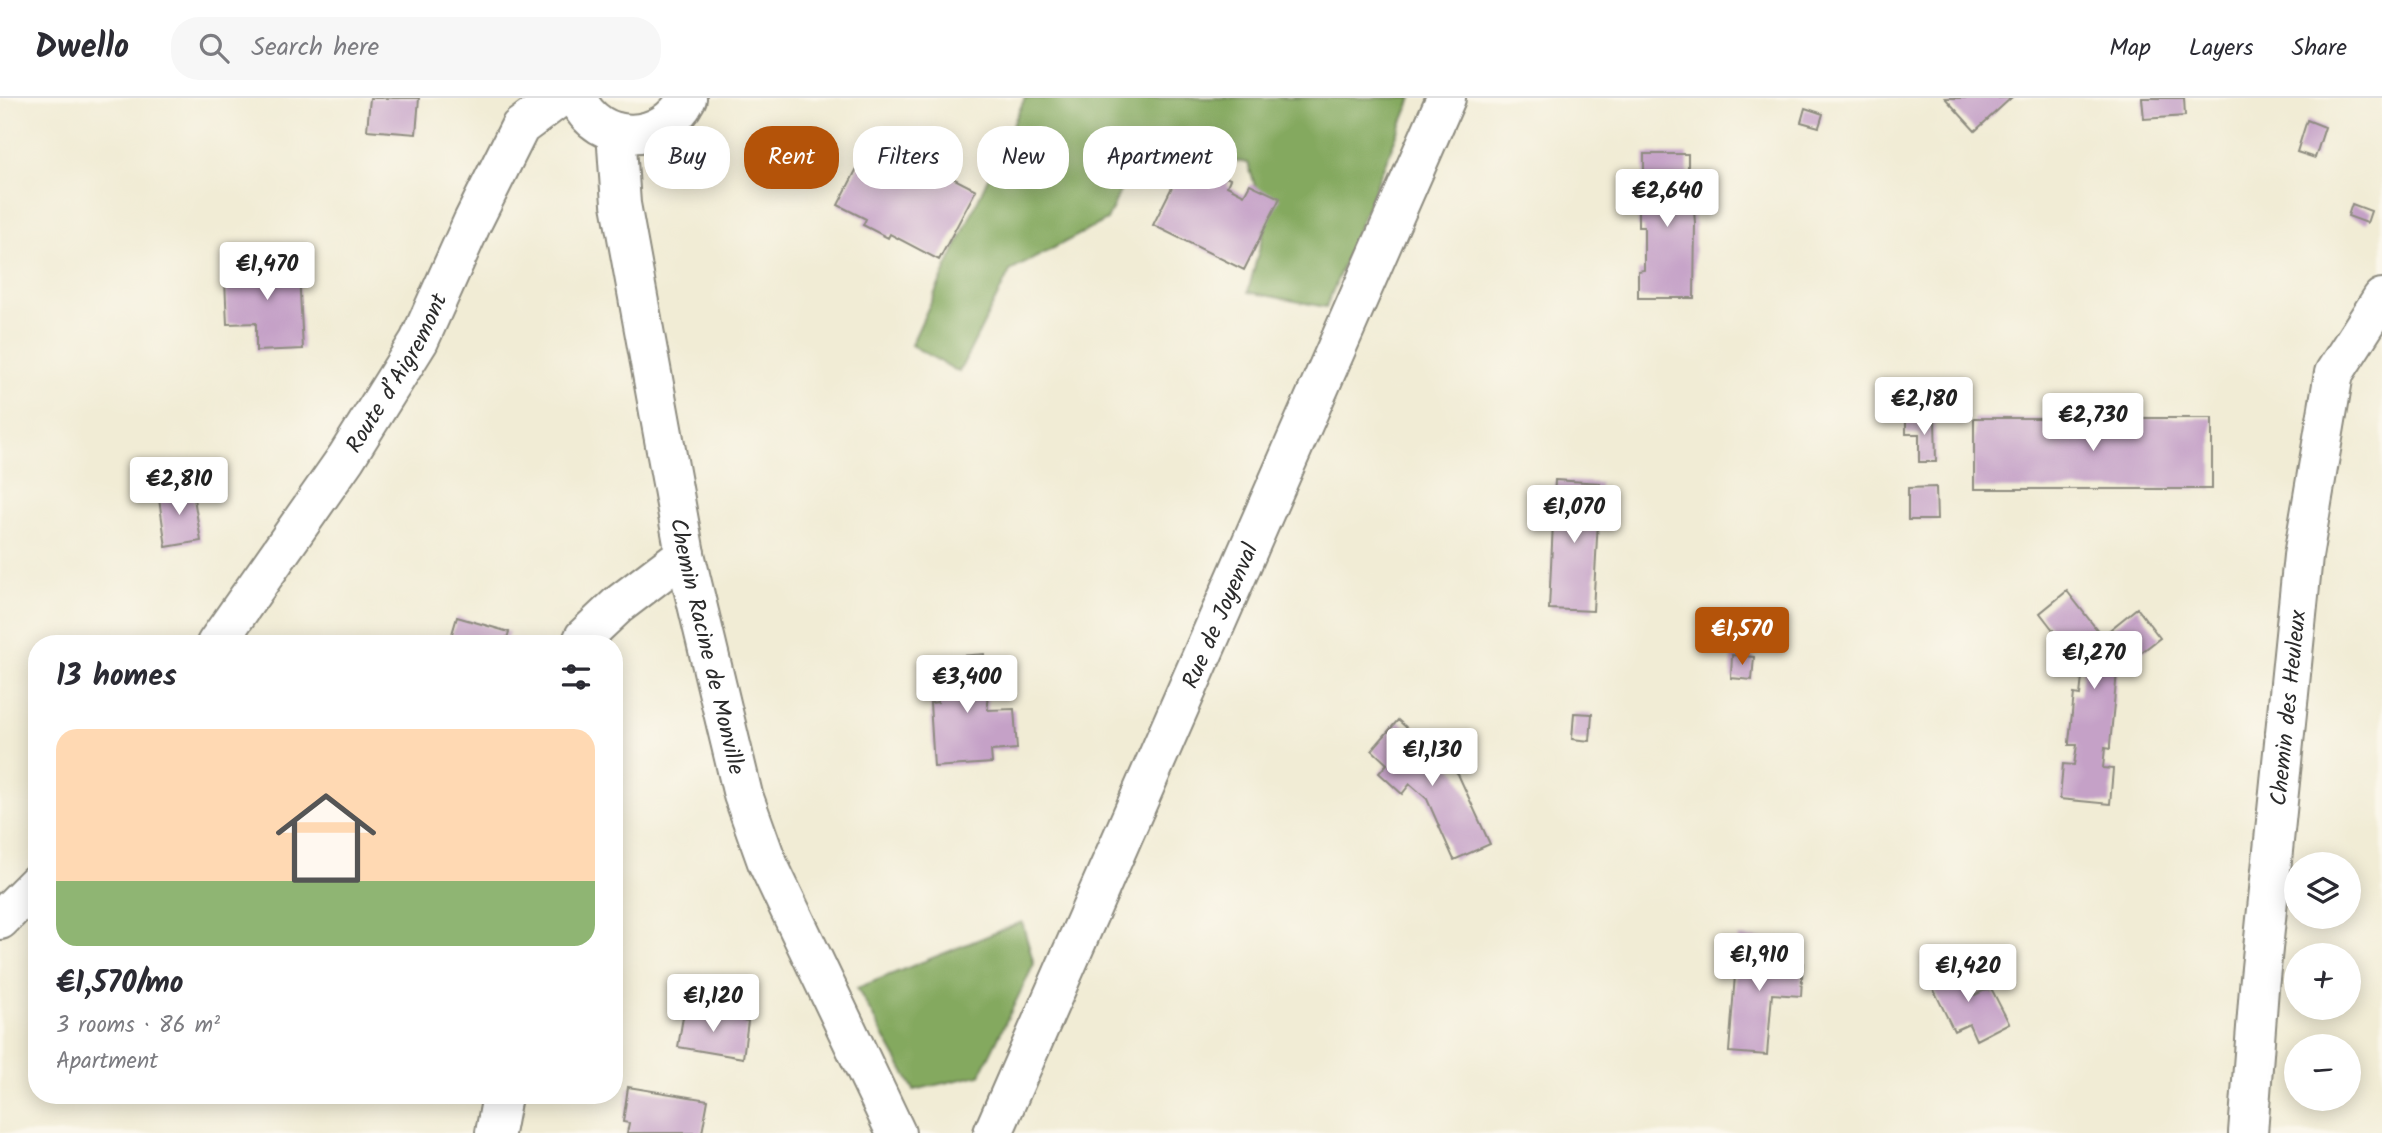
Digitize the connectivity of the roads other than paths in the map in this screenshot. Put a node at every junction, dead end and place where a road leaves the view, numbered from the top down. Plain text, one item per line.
1 (559, 98) edge
2 (577, 98) edge
3 (687, 98) edge
4 (1446, 98) edge
5 (616, 132) junction
6 (2382, 298) edge
7 (685, 554) junction
8 (222, 635) edge
9 (586, 635) edge
10 (28, 892) edge
11 (0, 920) edge
12 (500, 1104) edge
13 (495, 1133) edge
14 (896, 1133) edge
15 (993, 1133) edge
16 (2248, 1133) edge

1 - 8 street, Route d’Aigremont
2 - 5 street
3 - 5 street
4 - 15 street, Rue de Joyenval
5 - 7 street, Chemin Racine de Monville
6 - 16 street, Chemin des Heuleux
7 - 9 street
7 - 14 street, Chemin Racine de Monville
10 - 11 street
12 - 13 street

